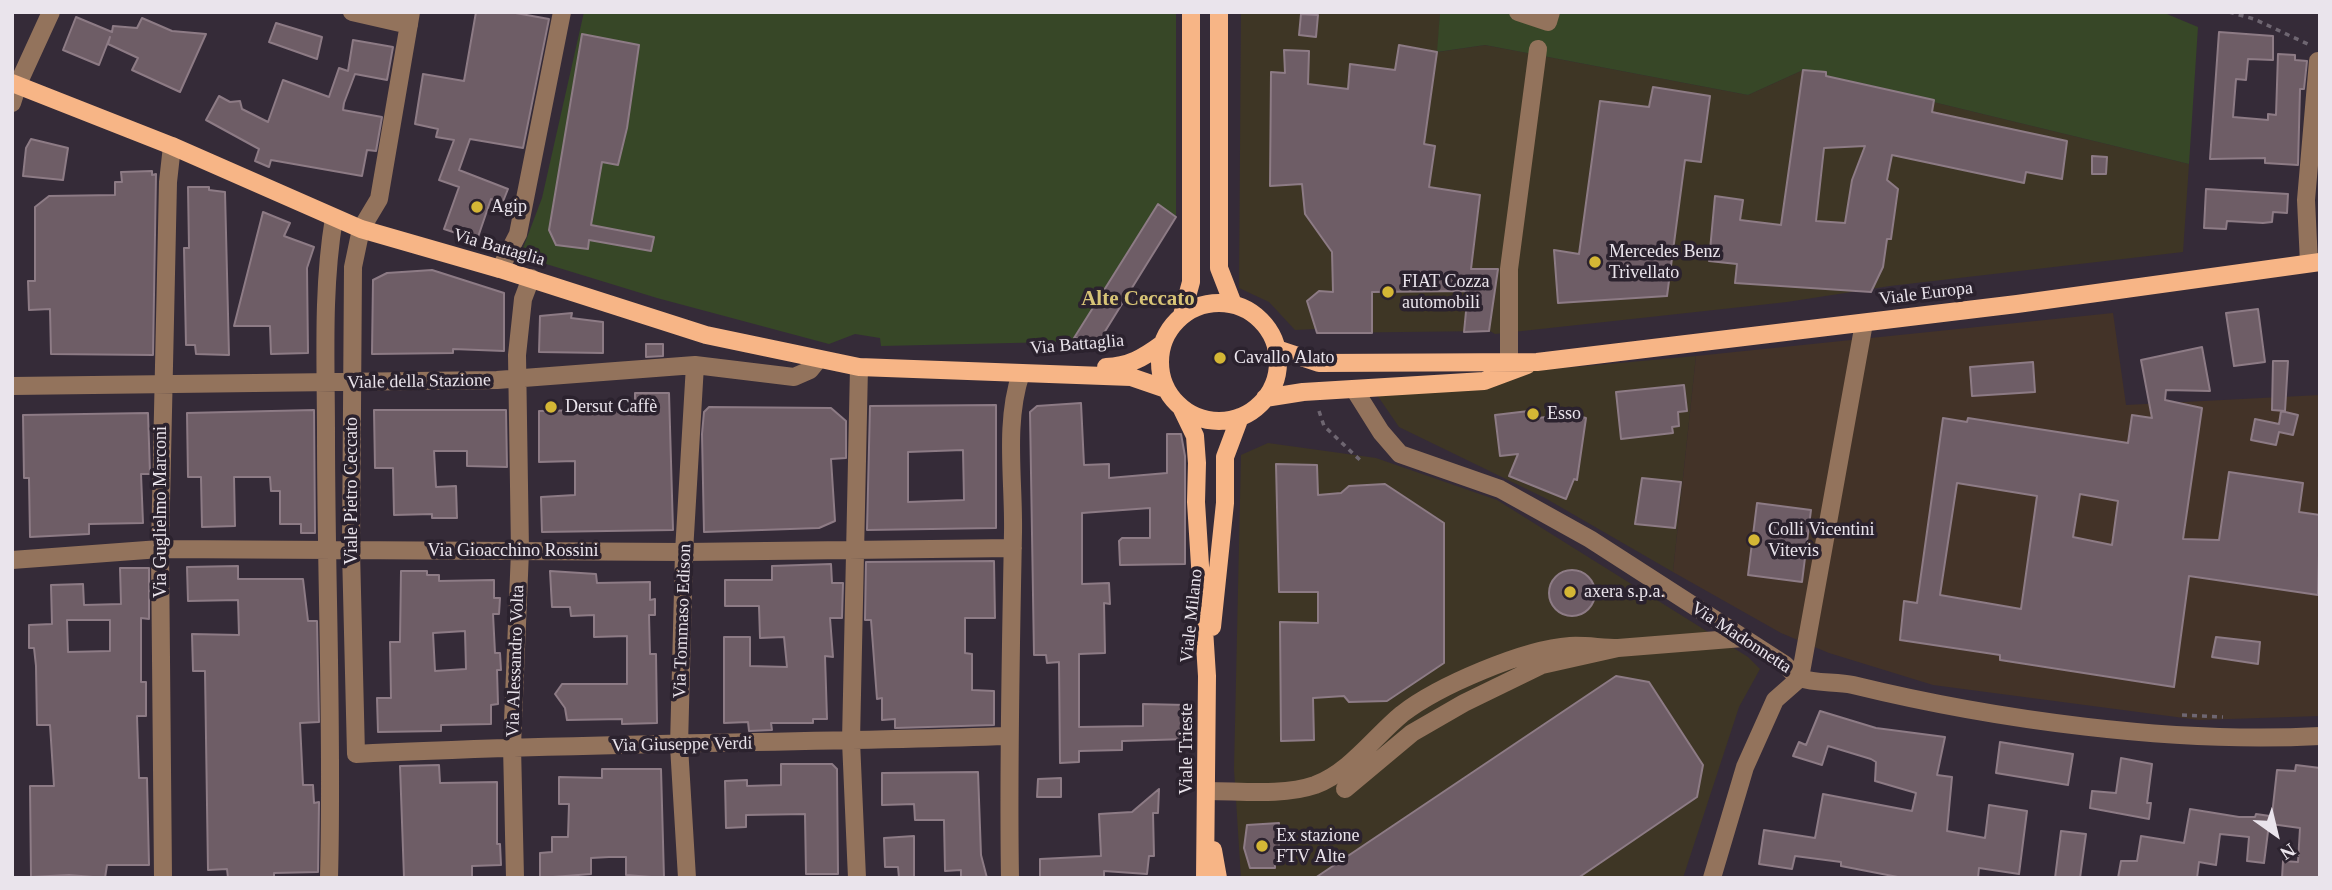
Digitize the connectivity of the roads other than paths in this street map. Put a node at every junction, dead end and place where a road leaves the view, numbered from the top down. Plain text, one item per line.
1 (51, 12) edge
2 (352, 12) edge
3 (562, 12) edge
4 (1191, 12) edge
5 (1219, 12) edge
6 (1518, 12) edge
7 (1551, 12) edge
8 (410, 19) edge
9 (1538, 49) dead end
10 (2318, 61) road end
11 (17, 75) edge
12 (12, 103) edge
13 (172, 146) junction
14 (334, 218) junction
15 (361, 229) junction
16 (2314, 262) edge
17 (500, 269) junction
18 (530, 278) junction
19 (1233, 304) junction
20 (1182, 315) junction
21 (1864, 323) junction
22 (1162, 344) junction
23 (1276, 349) junction
24 (818, 360) junction
25 (1509, 361) junction
26 (1537, 362) junction
27 (695, 365) junction
28 (859, 367) junction
29 (990, 372) junction
30 (1021, 373) junction
31 (519, 378) junction
32 (162, 384) junction
33 (326, 384) junction
34 (352, 384) junction
35 (12, 386) edge
36 (1166, 389) junction
37 (1354, 389) junction
38 (1265, 398) junction
39 (1181, 407) junction
40 (1240, 417) junction
41 (1013, 548) junction
42 (160, 549) junction
43 (326, 551) junction
44 (351, 551) junction
45 (520, 551) junction
46 (853, 551) junction
47 (684, 552) junction
48 (12, 560) edge
49 (1743, 638) junction
50 (1618, 648) junction
51 (1208, 676) junction
52 (1800, 678) junction
53 (1008, 736) junction
54 (2320, 736) edge
55 (851, 741) junction
56 (512, 746) junction
57 (679, 746) junction
58 (356, 754) joint
59 (1345, 789) dead end
60 (1208, 791) junction
61 (1208, 822) junction
62 (163, 878) edge
63 (330, 878) edge
64 (515, 878) edge
65 (687, 878) edge
66 (857, 878) edge
67 (1010, 878) edge
68 (1205, 878) edge
69 (1218, 878) edge
70 (1712, 878) edge

1 - 11 street
2 - 8 street
3 - 17 street
4 - 20 main road
5 - 19 main road
6 - 7 street
8 - 15 street, Viale Pietro Ceccato
9 - 25 street
10 - 16 street
11 - 12 street
11 - 13 main road, Via Battaglia
13 - 14 main road, Via Battaglia
13 - 32 street, Via Guglielmo Marconi
14 - 15 main road, Via Battaglia
14 - 33 street, Viale Pietro Ceccato
15 - 17 main road, Via Battaglia
15 - 34 street, Viale Pietro Ceccato
16 - 21 main road, Viale Europa
17 - 18 main road, Via Battaglia
18 - 24 main road, Via Battaglia
18 - 31 street, Via Alessandro Volta
19 - 20 main road
19 - 23 main road
20 - 22 main road
21 - 26 main road, Viale Europa
21 - 52 street
22 - 29 main road, Via Battaglia
22 - 36 main road
23 - 25 main road, Viale Europa
23 - 38 main road
24 - 27 street, Viale della Stazione
24 - 28 main road, Via Battaglia
25 - 26 main road, Viale Europa
26 - 37 main road, Viale Europa
27 - 31 street, Viale della Stazione
27 - 47 street, Via Tommaso Edison
28 - 29 main road, Via Battaglia
28 - 46 street
29 - 30 main road, Via Battaglia
30 - 36 main road, Via Battaglia
30 - 41 street
31 - 34 street, Viale della Stazione
31 - 45 street, Via Alessandro Volta
32 - 33 street, Viale della Stazione
32 - 35 street, Viale della Stazione
32 - 42 street, Via Guglielmo Marconi
33 - 34 street, Viale della Stazione
33 - 43 street, Viale Pietro Ceccato
34 - 44 street, Viale Pietro Ceccato
36 - 39 main road, Viale Milano
37 - 38 main road, Viale Europa
37 - 49 street, Via Madonnetta
38 - 40 main road
39 - 40 main road, Viale Milano
39 - 51 main road, Viale Milano
40 - 51 main road, Viale Milano
41 - 46 street, Via Gioacchino Rossini
41 - 53 street
42 - 43 street, Via Gioacchino Rossini
42 - 48 street, Via Gioacchino Rossini
42 - 62 street, Via Guglielmo Marconi
43 - 44 street, Via Gioacchino Rossini
43 - 63 street, Viale Pietro Ceccato
44 - 45 street, Via Gioacchino Rossini
44 - 58 street, Viale Pietro Ceccato
45 - 47 street, Via Gioacchino Rossini
45 - 56 street, Via Alessandro Volta
46 - 47 street, Via Gioacchino Rossini
46 - 55 street
47 - 57 street, Via Tommaso Edison
49 - 50 street
49 - 52 street, Via Madonnetta
50 - 59 street
50 - 60 street
51 - 60 main road, Viale Trieste
52 - 54 street, Via Madonnetta
52 - 70 street
53 - 55 street, Via Giuseppe Verdi
53 - 67 street
55 - 57 street, Via Giuseppe Verdi
55 - 66 street
56 - 57 street, Via Giuseppe Verdi
56 - 58 street, Via Giuseppe Verdi
56 - 64 street, Via Alessandro Volta
57 - 65 street, Via Tommaso Edison
60 - 61 main road, Viale Trieste
61 - 68 main road, Viale Trieste
61 - 69 main road, Viale Trieste

